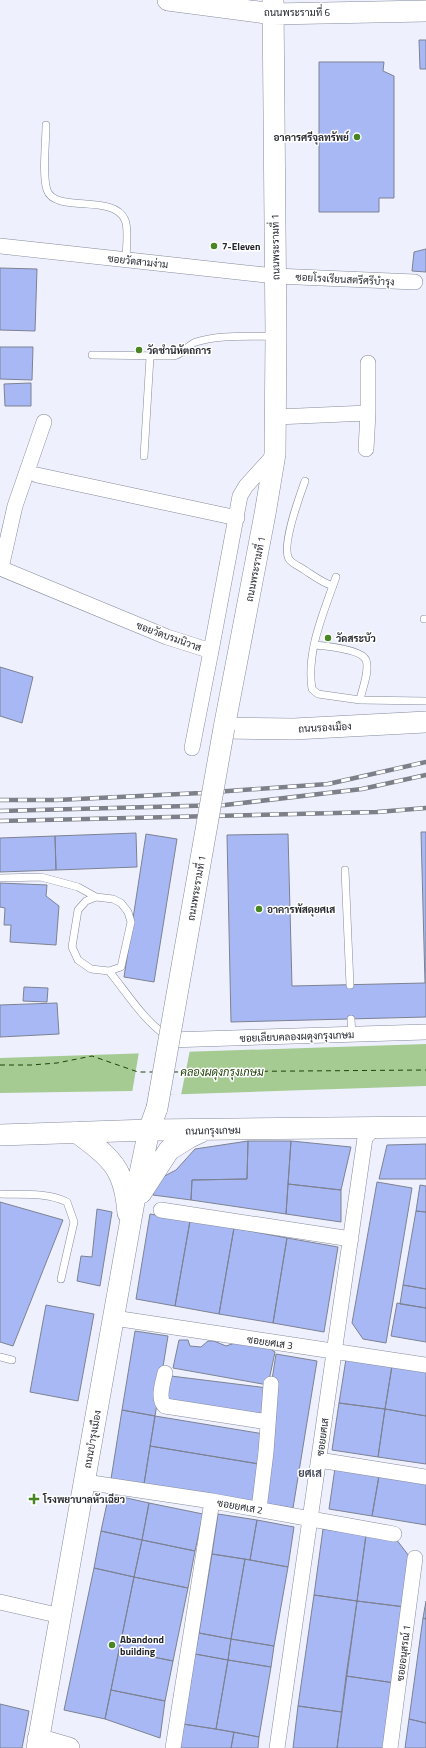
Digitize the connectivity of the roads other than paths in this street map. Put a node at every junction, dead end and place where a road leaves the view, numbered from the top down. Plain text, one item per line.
1 (168, 0) edge
2 (273, 7) edge
3 (426, 11) edge
4 (46, 126) dead end
5 (0, 246) edge
6 (126, 260) junction
7 (275, 276) junction
8 (415, 282) dead end
9 (276, 336) junction
10 (92, 355) dead end
11 (150, 357) junction
12 (368, 363) dead end
13 (368, 413) junction
14 (276, 417) junction
15 (44, 422) dead end
16 (366, 449) dead end
17 (274, 454) junction
18 (144, 456) dead end
19 (37, 475) dead end
20 (305, 481) dead end
21 (237, 518) junction
22 (0, 568) edge
23 (336, 577) dead end
24 (333, 586) junction
25 (314, 645) junction
26 (211, 652) junction
27 (360, 700) junction
28 (426, 701) edge
29 (426, 722) edge
30 (224, 728) junction
31 (192, 748) dead end
32 (345, 870) dead end
33 (0, 878) edge
34 (96, 896) junction
35 (109, 971) junction
36 (350, 985) dead end
37 (351, 1019) dead end
38 (426, 1032) edge
39 (352, 1035) junction
40 (169, 1039) junction
41 (426, 1127) edge
42 (374, 1128) junction
43 (149, 1130) junction
44 (207, 1130) junction
45 (76, 1132) junction
46 (0, 1135) edge
47 (0, 1194) edge
48 (134, 1202) junction
49 (162, 1210) dead end
50 (130, 1228) junction
51 (351, 1239) junction
52 (60, 1280) dead end
53 (114, 1318) junction
54 (334, 1352) junction
55 (0, 1357) edge
56 (12, 1360) dead end
57 (426, 1365) edge
58 (165, 1373) dead end
59 (271, 1384) dead end
60 (268, 1422) junction
61 (319, 1460) junction
62 (426, 1477) edge
63 (85, 1482) junction
64 (212, 1501) junction
65 (259, 1510) junction
66 (310, 1519) junction
67 (394, 1534) dead end
68 (415, 1558) dead end
69 (0, 1602) edge
70 (61, 1616) junction
71 (38, 1744) edge
72 (69, 1748) edge
73 (173, 1748) edge
74 (277, 1748) edge
75 (390, 1748) edge

1 - 2 main road, ถนนพระรามที่ 6
2 - 3 main road, ถนนพระรามที่ 6
2 - 7 main road, ถนนพระรามที่ 1
4 - 6 lane
5 - 6 street, ซอยวัดสามง่าม
6 - 7 street, ซอยวัดสามง่าม
7 - 8 street, ซอยโรงเรียนสตรีศรีบำรุง
7 - 9 main road, ถนนพระรามที่ 1
9 - 11 lane
9 - 14 main road, ถนนพระรามที่ 1
10 - 11 lane
11 - 18 lane
12 - 13 street
13 - 14 street
13 - 16 street
14 - 17 main road, ถนนพระรามที่ 1
15 - 22 street, ซอยวัดบรมนิวาส
17 - 21 street, ซอยวัดบรมนิวาส
17 - 30 main road, ถนนพระรามที่ 1
19 - 21 street
20 - 24 lane
21 - 26 street, ซอยวัดบรมนิวาส
22 - 26 street, ซอยวัดบรมนิวาส
23 - 24 lane
24 - 25 lane
25 - 27 lane
25 - 27 lane
26 - 31 street
27 - 28 lane
29 - 30 main road, ถนนรองเมือง
30 - 40 main road, ถนนพระรามที่ 1, bridge
32 - 36 lane
33 - 34 lane
34 - 35 lane
34 - 35 lane
35 - 40 lane
37 - 39 lane
38 - 39 street, ซอยเลียบคลองผดุงกรุงเกษม
39 - 40 street, ซอยเลียบคลองผดุงกรุงเกษม
40 - 43 main road, ถนนพระรามที่ 1, bridge
41 - 42 main road, ถนนกรุงเกษม
42 - 44 main road, ถนนกรุงเกษม
42 - 51 street, ซอยยศเส
43 - 44 main road, ถนนกรุงเกษม
43 - 45 main road, ถนนกรุงเกษม
43 - 48 main road, ถนนบำรุงเมือง
44 - 48 main road
45 - 46 main road, ถนนกรุงเกษม
45 - 50 main road
47 - 52 lane
48 - 50 main road, ถนนบำรุงเมือง
49 - 51 street
50 - 53 main road, ถนนบำรุงเมือง
51 - 54 street, ซอยยศเส
53 - 54 street, ซอยยศเส 3
53 - 63 main road, ถนนบำรุงเมือง
54 - 57 street, ซอยยศเส 3
54 - 61 street, ซอยยศเส
55 - 56 lane
58 - 60 street
59 - 60 street
60 - 65 street
61 - 62 street
61 - 66 street, ซอยยศเส
63 - 64 street, ซอยยศเส 2
63 - 70 main road, ถนนบำรุงเมือง
64 - 65 street, ซอยยศเส 2
64 - 73 street
65 - 66 street, ซอยยศเส 2
66 - 67 street, ซอยยศเส 2
66 - 74 street, ซอยยศเส
68 - 75 street, ซอยอนุสรณ์ 1
69 - 70 street
70 - 71 main road, ถนนบำรุงเมือง
71 - 72 main road

